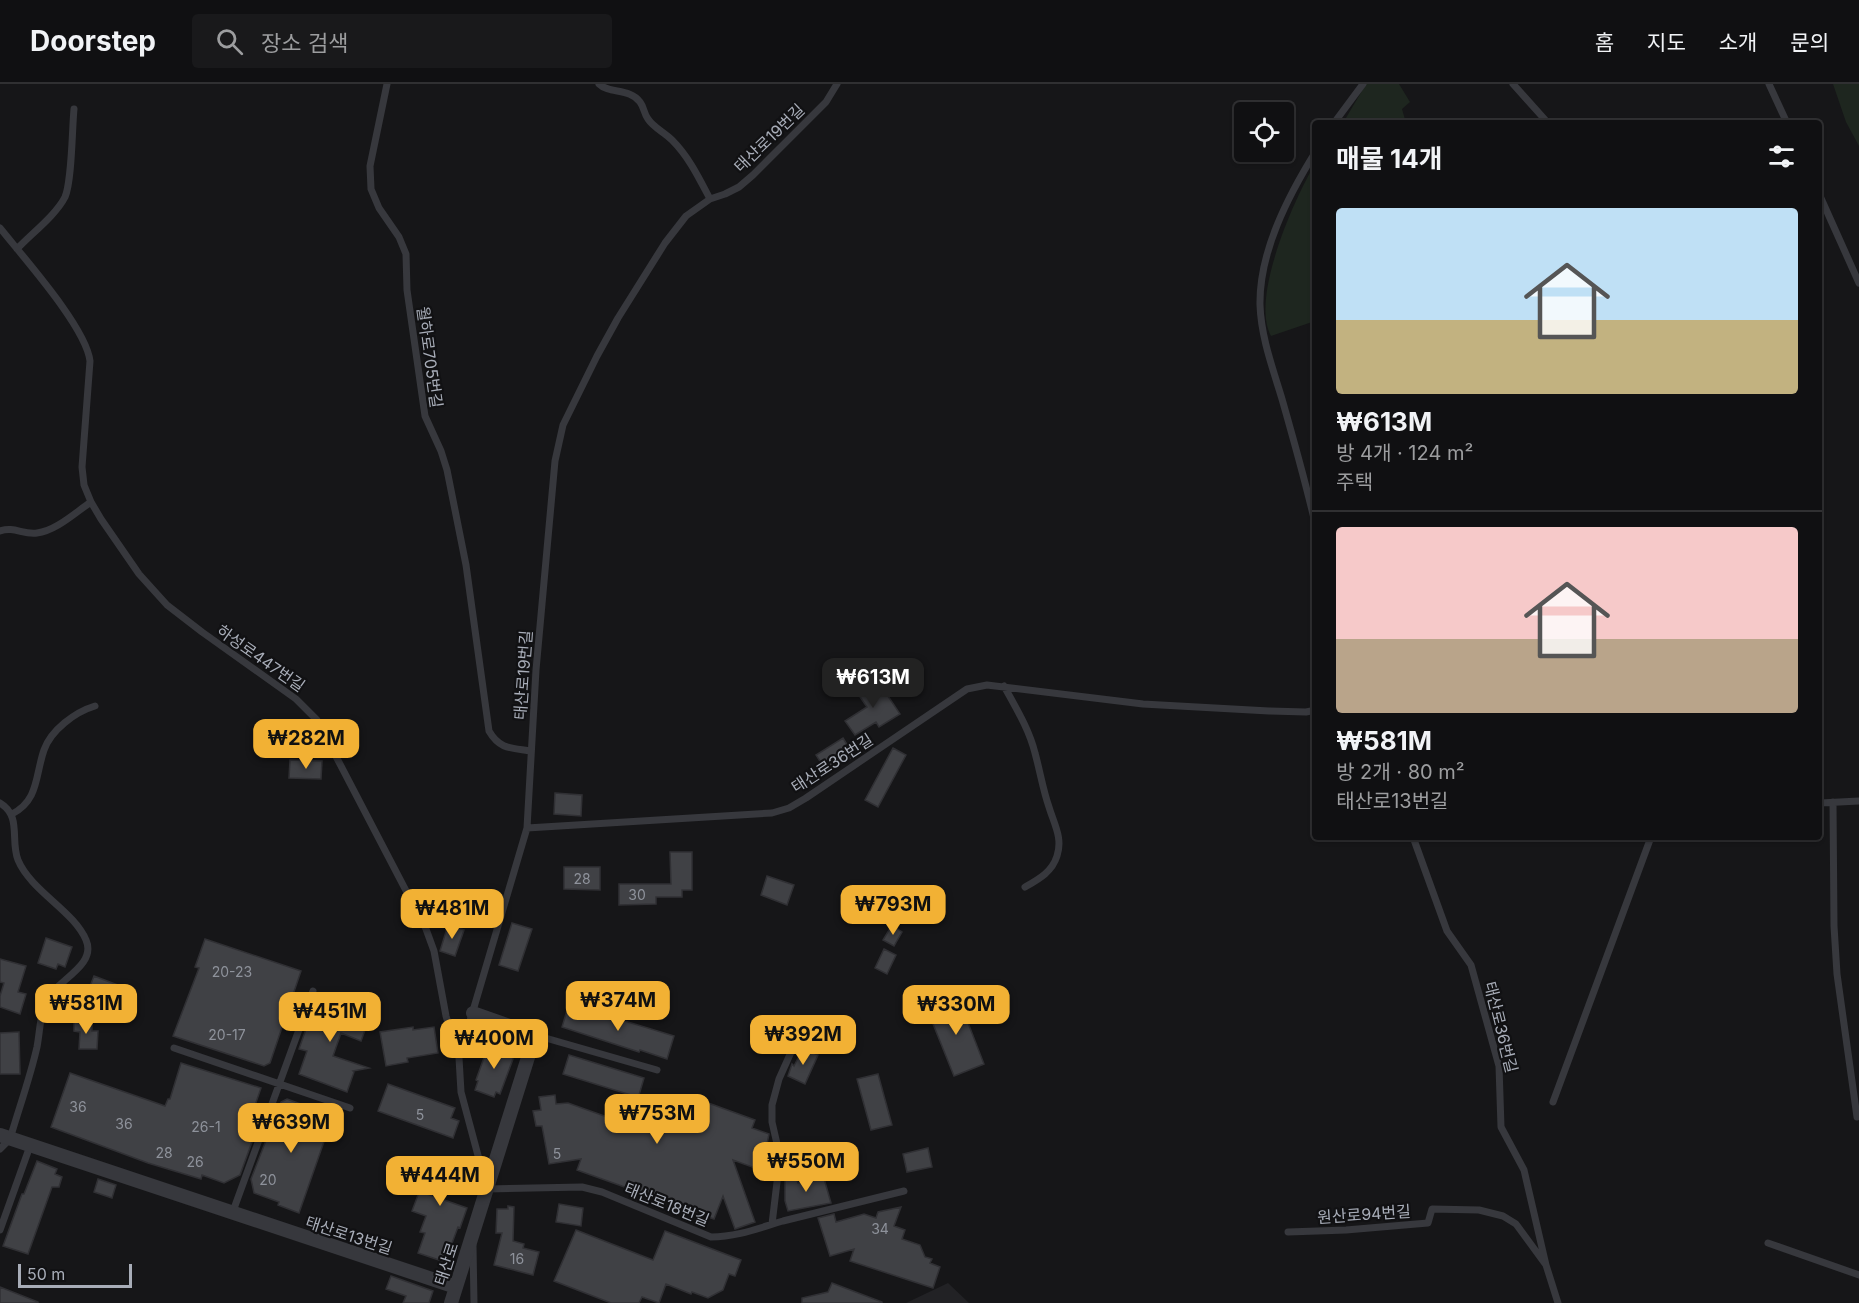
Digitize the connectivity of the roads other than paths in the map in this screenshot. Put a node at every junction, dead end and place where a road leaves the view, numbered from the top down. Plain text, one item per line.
1 (387, 84) edge
2 (599, 84) edge
3 (837, 84) edge
4 (1363, 84) edge
5 (1513, 84) edge
6 (1768, 84) edge
7 (74, 109) dead end
8 (1336, 120) edge
9 (1545, 120) edge
10 (1786, 120) edge
11 (1312, 158) edge
12 (710, 199) junction
13 (1822, 200) edge
14 (0, 228) edge
15 (17, 249) junction
16 (1859, 283) edge
17 (91, 502) junction
18 (1312, 509) edge
19 (0, 531) edge
20 (1004, 687) junction
21 (95, 706) dead end
22 (1312, 710) edge
23 (531, 751) junction
24 (1859, 801) edge
25 (1822, 802) edge
26 (1833, 802) junction
27 (0, 803) edge
28 (12, 814) junction
29 (527, 828) junction
30 (1414, 840) edge
31 (1650, 840) edge
32 (1025, 887) dead end
33 (313, 992) dead end
34 (473, 1013) junction
35 (535, 1035) junction
36 (796, 1041) dead end
37 (174, 1048) dead end
38 (459, 1058) junction
39 (657, 1070) dead end
40 (280, 1084) junction
41 (1553, 1102) dead end
42 (350, 1108) dead end
43 (1857, 1117) dead end
44 (3, 1141) edge
45 (30, 1146) junction
46 (487, 1189) junction
47 (904, 1191) dead end
48 (232, 1214) junction
49 (772, 1224) junction
50 (0, 1230) edge
51 (1288, 1232) dead end
52 (472, 1235) junction
53 (1768, 1243) dead end
54 (1546, 1265) junction
55 (1859, 1275) edge
56 (456, 1287) junction
57 (451, 1303) edge
58 (474, 1303) edge
59 (1558, 1303) edge

1 - 23 lane, 월하로705번길
2 - 12 lane
3 - 12 lane, 태산로19번길
4 - 8 lane
5 - 9 lane
6 - 10 lane
7 - 15 lane
11 - 18 lane
12 - 23 lane, 태산로19번길
13 - 16 lane
14 - 15 lane, 하성로447번길
15 - 17 lane, 하성로447번길
17 - 19 lane
17 - 38 lane, 하성로447번길
20 - 22 lane, 태산로36번길
20 - 29 lane, 태산로36번길
20 - 32 lane
21 - 28 lane
23 - 29 lane, 태산로19번길
24 - 26 lane
25 - 26 lane
26 - 43 lane
27 - 28 lane
28 - 44 lane, 태산로13번길
29 - 34 lane, 태산로19번길
30 - 54 lane, 태산로36번길
31 - 41 lane
33 - 40 lane
34 - 35 street
34 - 38 lane, 태산로19번길
35 - 39 lane
35 - 46 street, 태산로
36 - 49 lane
37 - 40 lane
38 - 46 lane, 태산로19번길
40 - 42 lane
40 - 48 lane
44 - 45 street, 태산로13번길
45 - 48 street, 태산로13번길
45 - 50 lane
46 - 49 lane, 태산로18번길
46 - 52 street, 태산로
47 - 49 lane, 태산로18번길
48 - 56 street, 태산로13번길
51 - 54 lane, 원산로94번길
52 - 56 street, 태산로
52 - 58 lane, 태산로
53 - 55 lane
54 - 59 lane, 원산로94번길
56 - 57 street, 태산로

